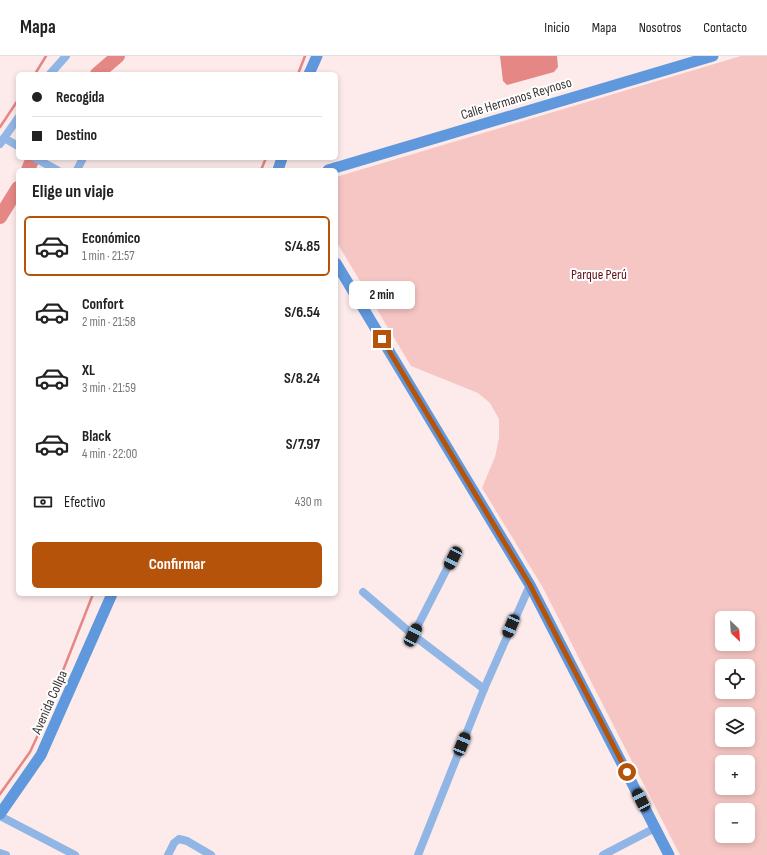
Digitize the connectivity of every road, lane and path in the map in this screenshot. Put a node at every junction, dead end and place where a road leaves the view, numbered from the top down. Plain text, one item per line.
1 (66, 56) edge
2 (317, 56) edge
3 (713, 56) edge
4 (52, 72) edge
5 (311, 72) edge
6 (16, 121) edge
7 (2, 141) edge
8 (16, 145) edge
9 (38, 160) edge
10 (53, 168) edge
11 (335, 168) edge
12 (338, 266) edge
13 (453, 558) dead end
14 (530, 585) junction
15 (363, 592) dead end
16 (111, 596) edge
17 (413, 635) junction
18 (484, 689) junction
19 (0, 815) edge
20 (655, 828) junction
21 (0, 853) edge
22 (6, 855) edge
23 (75, 855) edge
24 (168, 855) edge
25 (211, 855) edge
26 (418, 855) edge
27 (604, 855) edge
28 (669, 855) edge

1 - 4 street
2 - 5 main road
3 - 11 main road, Calle Hermanos Reynoso
6 - 7 street
7 - 8 street
9 - 10 street
12 - 14 main road
13 - 17 street
14 - 18 street
14 - 20 main road
15 - 17 street
16 - 19 main road, Avenida Collpa
17 - 18 street
18 - 26 street
19 - 23 street
20 - 27 street
20 - 28 main road
21 - 22 street
24 - 25 street

